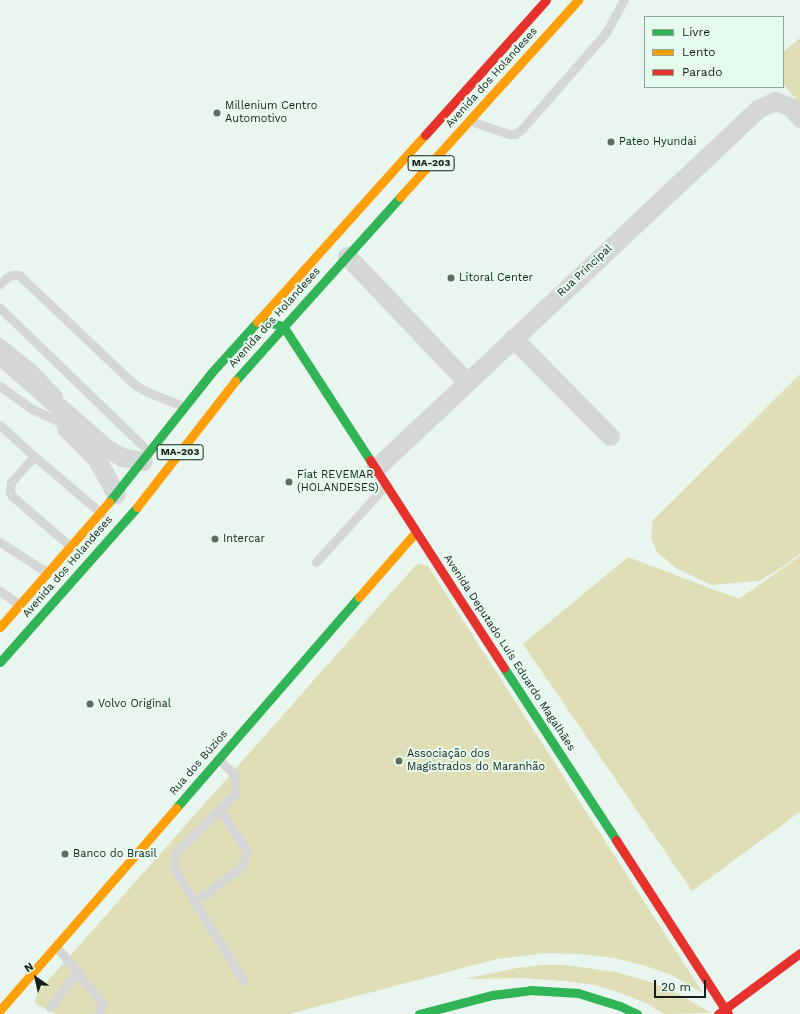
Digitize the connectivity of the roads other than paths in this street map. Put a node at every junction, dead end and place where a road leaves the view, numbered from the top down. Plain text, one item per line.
1 (546, 0) edge
2 (578, 0) edge
3 (624, 0) edge
4 (800, 118) edge
5 (470, 120) junction
6 (347, 256) junction
7 (0, 284) edge
8 (0, 308) edge
9 (259, 320) junction
10 (283, 326) junction
11 (513, 338) junction
12 (0, 342) edge
13 (0, 355) edge
14 (0, 370) edge
15 (466, 382) junction
16 (0, 386) edge
17 (184, 406) junction
18 (58, 422) junction
19 (0, 425) edge
20 (83, 426) junction
21 (610, 436) dead end
22 (34, 456) junction
23 (146, 456) junction
24 (375, 469) junction
25 (386, 485) junction
26 (116, 494) junction
27 (101, 513) junction
28 (416, 532) junction
29 (0, 542) edge
30 (71, 547) junction
31 (316, 562) dead end
32 (48, 573) junction
33 (0, 591) edge
34 (20, 605) junction
35 (0, 627) edge
36 (0, 662) edge
37 (218, 759) junction
38 (220, 809) junction
39 (195, 902) junction
40 (56, 946) junction
41 (800, 953) edge
42 (78, 971) junction
43 (243, 980) dead end
44 (50, 1007) dead end
45 (0, 1010) edge
46 (724, 1012) edge
47 (98, 1014) edge
48 (419, 1014) edge
49 (636, 1014) edge

1 - 9 main road, Avenida dos Holandeses / MA-203
2 - 5 main road, Avenida dos Holandeses / MA-203
3 - 5 lane
4 - 11 street, Rua Principal
5 - 6 main road, Avenida dos Holandeses / MA-203
6 - 10 main road, Avenida dos Holandeses / MA-203
6 - 15 street
7 - 17 lane
8 - 23 lane
9 - 10 main road
9 - 17 main road, Avenida dos Holandeses / MA-203
10 - 24 main road, Avenida Deputado Luís Eduardo Magalhães
10 - 36 main road, Avenida dos Holandeses / MA-203
11 - 15 street, Rua Principal
11 - 21 street
12 - 20 lane
13 - 20 street
14 - 18 street
15 - 24 street, Rua Principal
16 - 18 lane
17 - 23 main road, Avenida dos Holandeses / MA-203
18 - 26 street
19 - 22 lane
20 - 23 street
22 - 27 lane
22 - 30 lane
23 - 26 main road, Avenida dos Holandeses / MA-203
24 - 25 main road, Avenida Deputado Luís Eduardo Magalhães
25 - 28 main road, Avenida Deputado Luís Eduardo Magalhães
25 - 31 lane
26 - 27 main road, Avenida dos Holandeses / MA-203
27 - 30 main road, Avenida dos Holandeses / MA-203
28 - 37 main road, Rua dos Búzios
28 - 46 main road, Avenida Deputado Luís Eduardo Magalhães
29 - 32 lane
30 - 32 main road, Avenida dos Holandeses / MA-203
32 - 34 main road, Avenida dos Holandeses / MA-203
33 - 34 lane
34 - 35 main road, Avenida dos Holandeses / MA-203
37 - 38 lane
37 - 40 main road, Rua dos Búzios
38 - 39 lane
38 - 39 lane
39 - 43 lane
40 - 42 lane
40 - 45 main road, Rua dos Búzios
41 - 46 main road
42 - 44 lane
42 - 47 lane
48 - 49 main road

